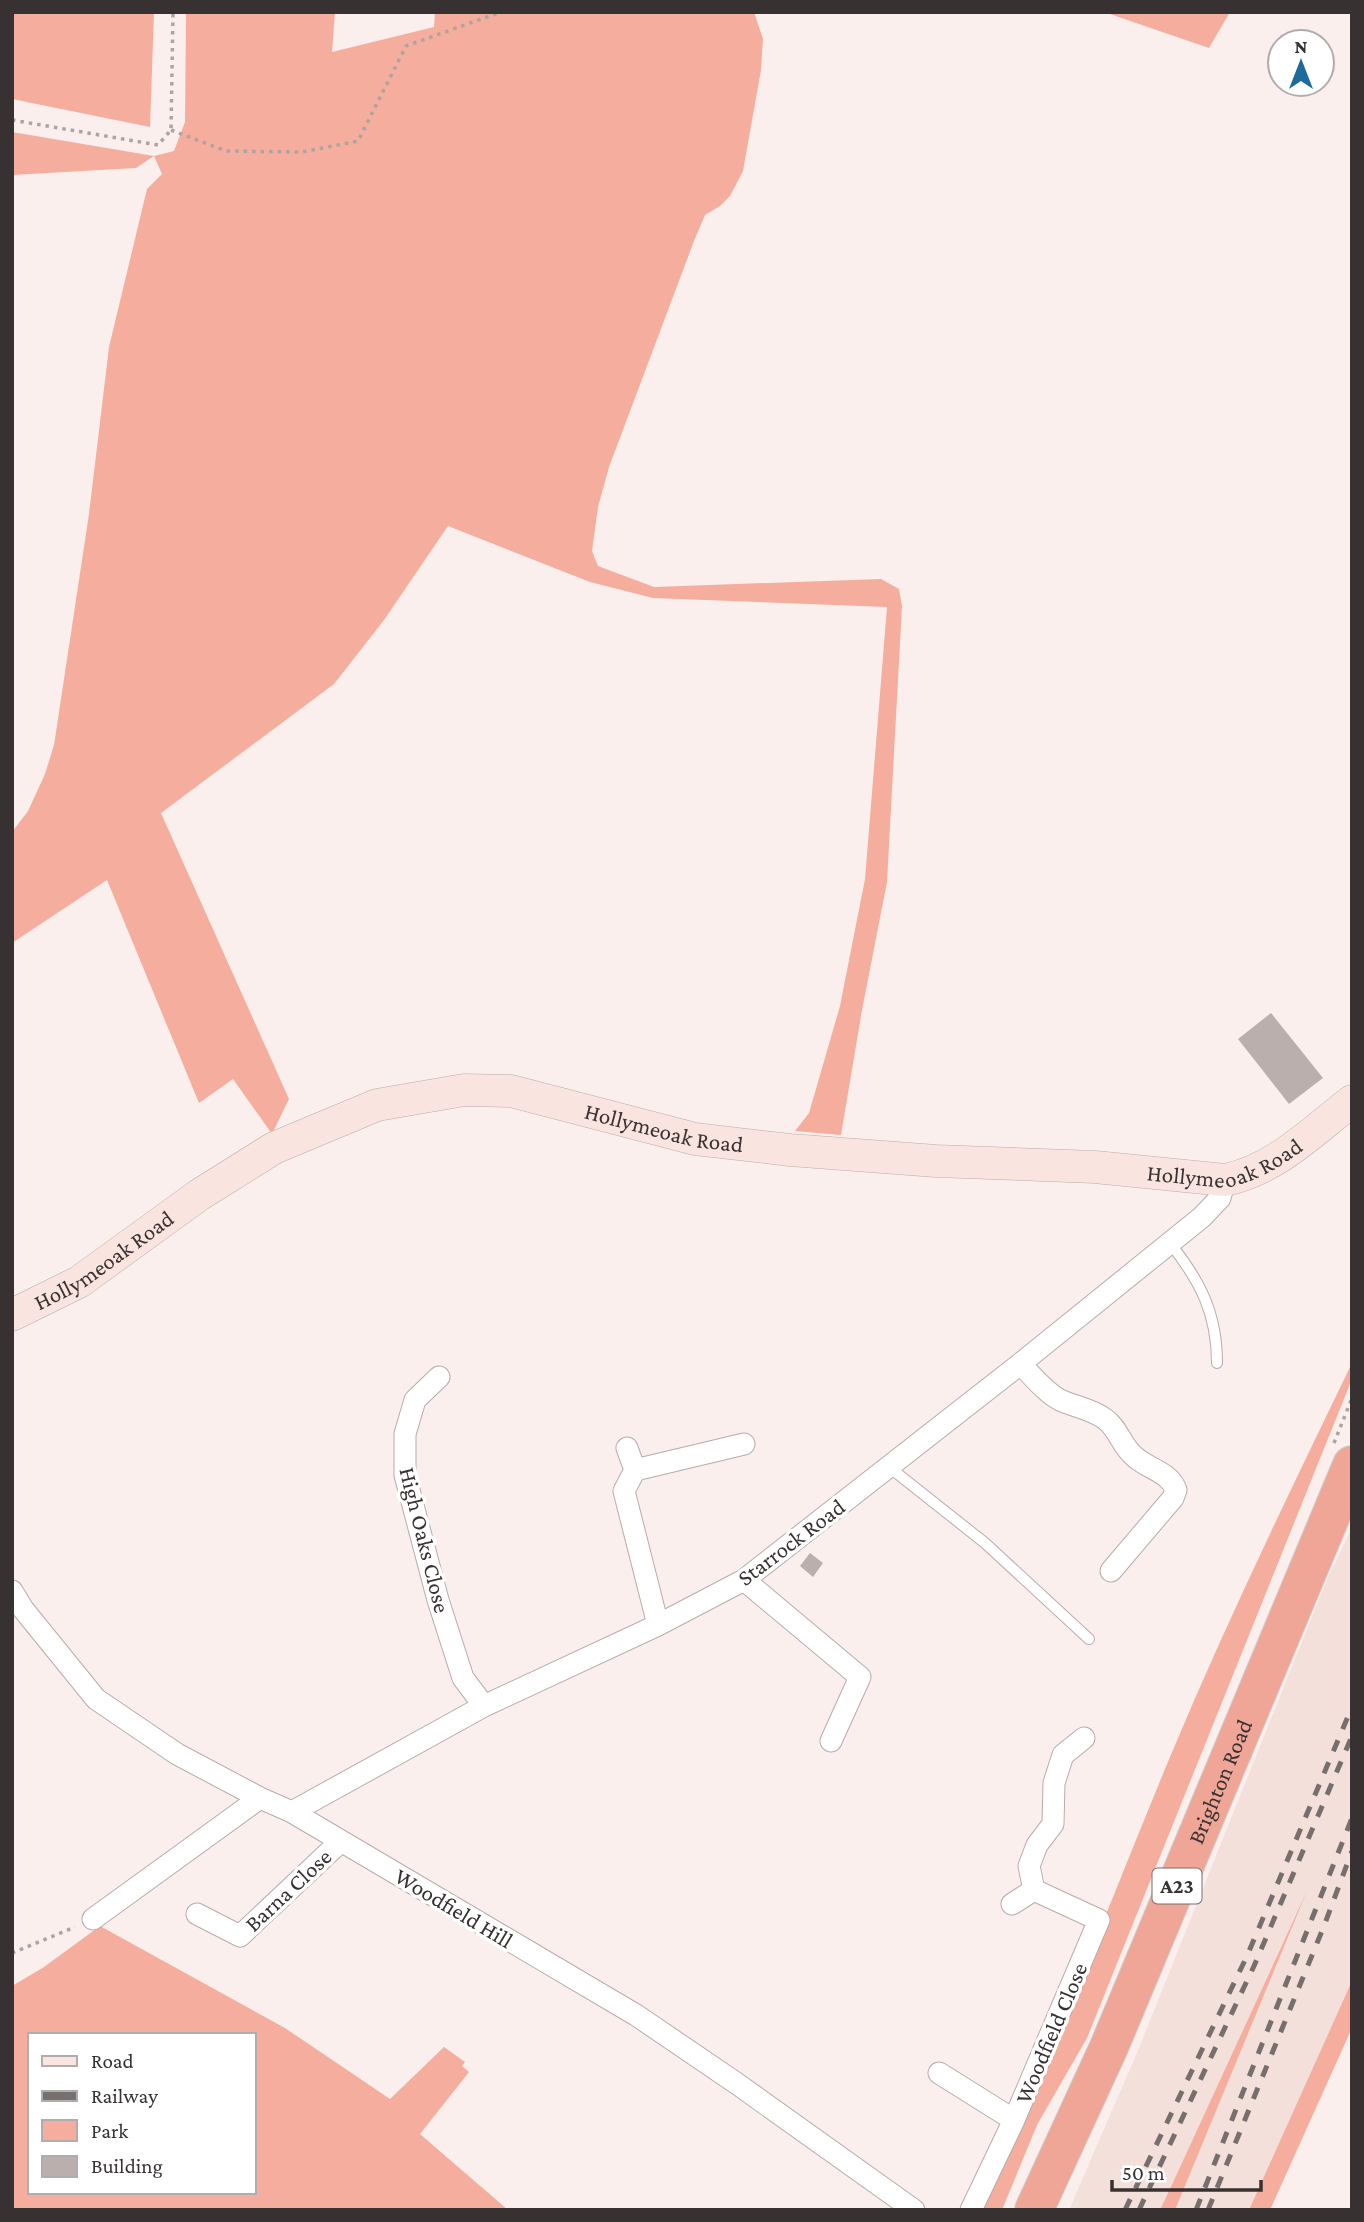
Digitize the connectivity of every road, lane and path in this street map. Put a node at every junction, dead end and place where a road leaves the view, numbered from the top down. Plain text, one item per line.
1 (173, 12) edge
2 (501, 12) edge
3 (12, 120) edge
4 (171, 130) junction
5 (1352, 1101) edge
6 (1225, 1180) junction
7 (1170, 1242) junction
8 (12, 1315) edge
9 (1217, 1363) dead end
10 (1020, 1364) junction
11 (439, 1377) dead end
12 (744, 1444) dead end
13 (627, 1448) dead end
14 (1352, 1465) edge
15 (889, 1467) junction
16 (635, 1470) junction
17 (1111, 1571) dead end
18 (744, 1580) junction
19 (12, 1591) edge
20 (658, 1625) junction
21 (1089, 1639) dead end
22 (484, 1706) junction
23 (1084, 1738) dead end
24 (831, 1741) dead end
25 (260, 1798) junction
26 (292, 1812) junction
27 (341, 1841) junction
28 (1034, 1890) junction
29 (1012, 1904) dead end
30 (197, 1914) dead end
31 (93, 1919) joint
32 (12, 1953) edge
33 (939, 2073) dead end
34 (1014, 2120) junction
35 (914, 2210) edge
36 (971, 2210) edge
37 (1034, 2210) edge

1 - 4 path
2 - 4 path
3 - 4 path
5 - 6 street, Hollymeoak Road
6 - 7 street, Starrock Road
6 - 8 street, Hollymeoak Road
7 - 9 lane
7 - 10 street, Starrock Road
10 - 15 street, Starrock Road
10 - 17 street
11 - 22 street, High Oaks Close
12 - 16 street
13 - 16 street
14 - 37 highway, Brighton Road / A23
15 - 18 street, Starrock Road
15 - 21 lane
16 - 20 street
18 - 20 street, Starrock Road
18 - 24 street
19 - 25 street, Woodfield Hill
20 - 22 street, Starrock Road
22 - 26 street, Starrock Road
23 - 28 street
25 - 26 street, Woodfield Hill
25 - 31 street
26 - 27 street, Woodfield Hill
27 - 30 street, Barna Close
27 - 35 street, Woodfield Hill
28 - 29 street
28 - 34 street, Woodfield Close
31 - 32 path
33 - 34 street
34 - 36 street, Woodfield Close

